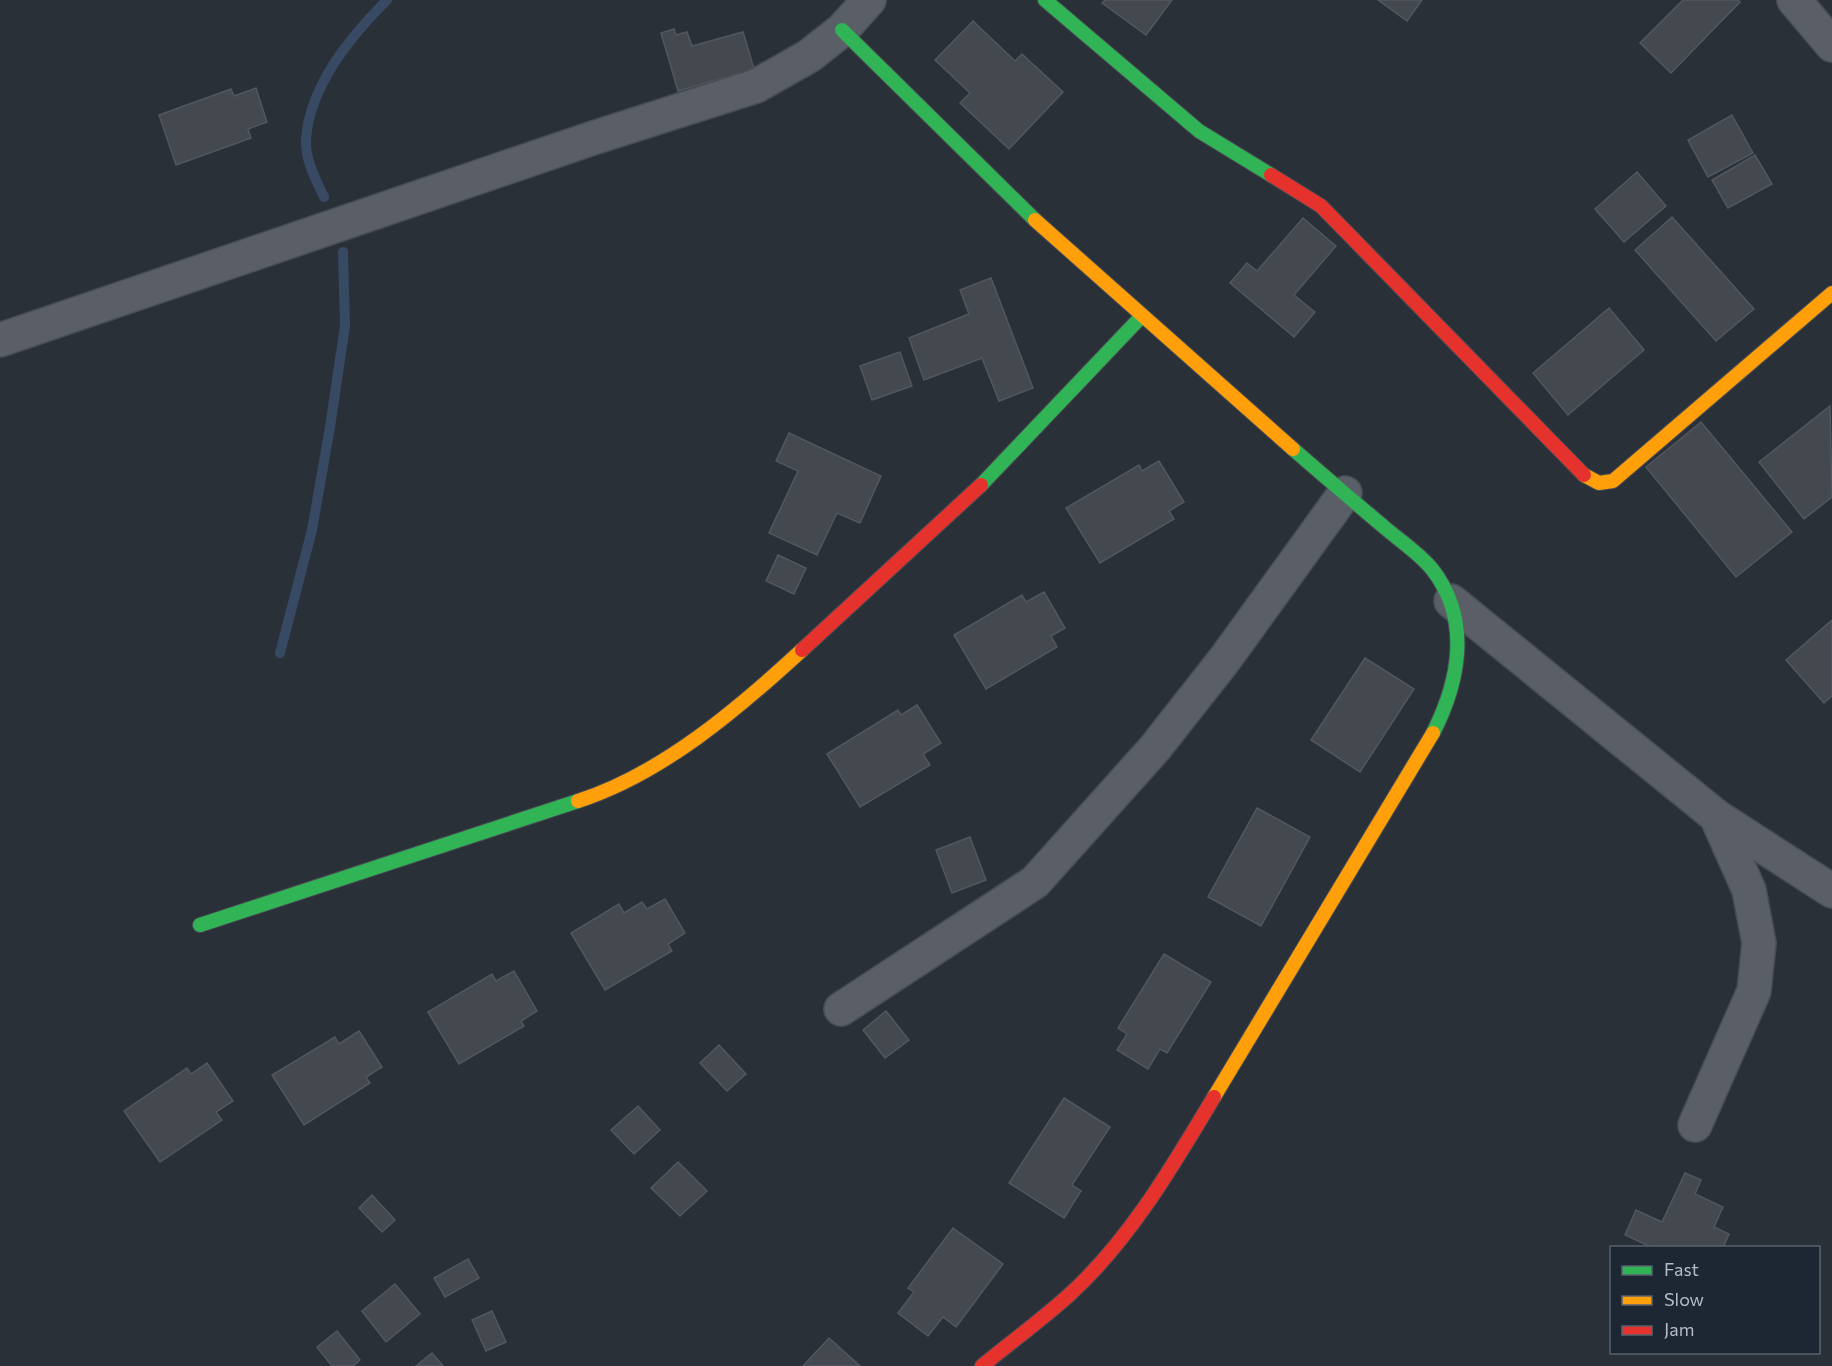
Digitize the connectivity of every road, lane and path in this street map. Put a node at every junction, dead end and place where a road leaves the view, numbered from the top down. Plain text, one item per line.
1 (868, 0) edge
2 (1045, 0) edge
3 (1796, 0) edge
4 (842, 30) junction
5 (1832, 45) edge
6 (1832, 293) edge
7 (1140, 318) junction
8 (0, 340) edge
9 (1345, 493) junction
10 (1451, 601) junction
11 (1716, 816) junction
12 (1832, 891) edge
13 (200, 925) dead end
14 (841, 1009) dead end
15 (1695, 1125) dead end
16 (982, 1366) edge

1 - 4 street
2 - 6 street
3 - 5 street
4 - 7 street
4 - 8 street
7 - 9 street
7 - 13 street
9 - 10 street
9 - 14 street
10 - 11 street
10 - 16 street
11 - 12 street
11 - 15 street

